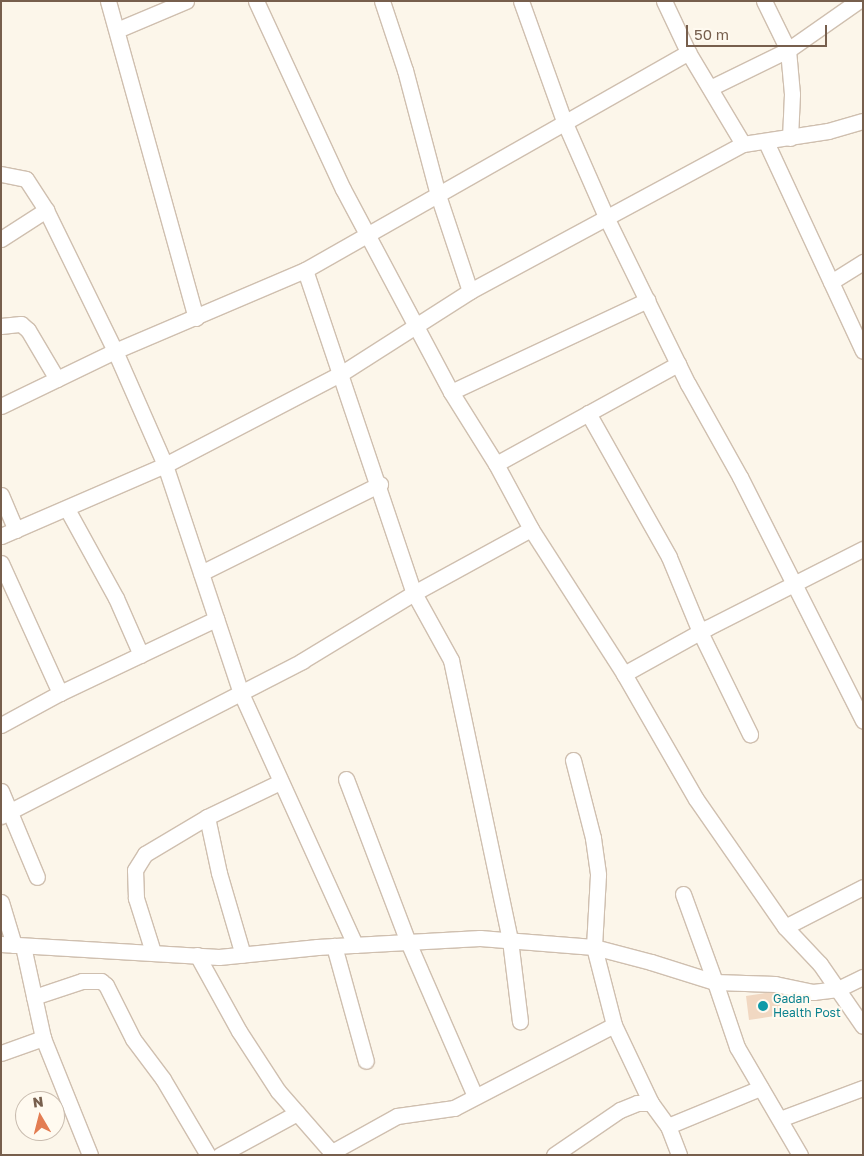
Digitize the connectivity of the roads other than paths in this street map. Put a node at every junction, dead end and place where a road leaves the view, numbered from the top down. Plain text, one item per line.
1 (108, 1) edge
2 (186, 1) edge
3 (256, 1) edge
4 (382, 1) edge
5 (521, 1) edge
6 (664, 1) edge
7 (764, 1) edge
8 (858, 1) edge
9 (117, 30) junction
10 (788, 50) junction
11 (688, 52) junction
12 (710, 88) junction
13 (564, 121) junction
14 (863, 121) edge
15 (790, 138) junction
16 (766, 142) junction
17 (743, 144) junction
18 (1, 174) edge
19 (438, 195) junction
20 (46, 210) junction
21 (607, 219) junction
22 (371, 235) junction
23 (1, 238) edge
24 (863, 262) edge
25 (305, 270) junction
26 (831, 282) junction
27 (470, 291) junction
28 (647, 300) junction
29 (196, 318) junction
30 (416, 324) junction
31 (1, 326) edge
32 (115, 351) junction
33 (863, 351) edge
34 (678, 364) junction
35 (342, 373) junction
36 (57, 379) junction
37 (451, 392) junction
38 (1, 406) edge
39 (588, 414) junction
40 (496, 464) junction
41 (165, 465) junction
42 (380, 484) junction
43 (1, 495) edge
44 (67, 509) junction
45 (530, 529) junction
46 (16, 530) junction
47 (1, 536) edge
48 (863, 549) edge
49 (1, 562) edge
50 (201, 573) junction
51 (793, 584) junction
52 (414, 593) junction
53 (216, 619) junction
54 (700, 632) junction
55 (141, 655) junction
56 (624, 674) junction
57 (240, 691) junction
58 (60, 692) junction
59 (863, 721) edge
60 (1, 725) edge
61 (750, 734) dead end
62 (573, 760) dead end
63 (346, 778) dead end
64 (280, 782) junction
65 (1, 792) edge
66 (6, 814) edge
67 (207, 817) junction
68 (37, 877) dead end
69 (863, 887) edge
70 (683, 894) dead end
71 (1, 902) edge
72 (785, 927) junction
73 (510, 940) junction
74 (408, 942) junction
75 (13, 945) edge
76 (355, 945) junction
77 (334, 946) junction
78 (594, 947) junction
79 (153, 952) junction
80 (197, 955) junction
81 (243, 955) junction
82 (863, 978) edge
83 (715, 982) junction
84 (838, 989) junction
85 (34, 997) junction
86 (520, 1021) dead end
87 (614, 1025) junction
88 (863, 1026) edge
89 (43, 1038) junction
90 (1, 1053) edge
91 (366, 1061) dead end
92 (760, 1088) junction
93 (863, 1088) edge
94 (475, 1096) junction
95 (651, 1103) junction
96 (297, 1113) junction
97 (780, 1119) junction
98 (668, 1126) junction
99 (333, 1153) edge
100 (90, 1155) edge
101 (208, 1155) edge
102 (220, 1155) edge
103 (554, 1155) edge
104 (679, 1155) edge
105 (800, 1155) edge

1 - 9 street
2 - 9 street
3 - 22 street
4 - 19 street
5 - 13 street
6 - 11 street
7 - 10 street
8 - 10 street
9 - 29 street
10 - 12 street
10 - 15 street
11 - 12 street
11 - 13 street
12 - 17 street
13 - 19 street
13 - 21 street
14 - 15 street
15 - 16 street
16 - 17 street
16 - 26 street
17 - 21 street
18 - 20 street
19 - 22 street
19 - 27 street
20 - 23 street
20 - 32 street
21 - 27 street
21 - 28 street
22 - 25 street
22 - 30 street
24 - 26 street
25 - 29 street
25 - 35 street
26 - 33 street
27 - 30 street
28 - 34 street
28 - 37 street
29 - 32 street
30 - 35 street
30 - 37 street
31 - 36 street
32 - 36 street
32 - 41 street
34 - 39 street
34 - 51 street
35 - 41 street
35 - 42 street
36 - 38 street
37 - 40 street
39 - 40 street
39 - 54 street
40 - 45 street
41 - 44 street
41 - 50 street
42 - 50 street
42 - 52 street
43 - 46 street
44 - 46 street
44 - 55 street
45 - 52 street
45 - 56 street
46 - 47 street
48 - 51 street
49 - 58 street
50 - 53 street
51 - 54 street
51 - 59 street
52 - 57 street
52 - 73 street
53 - 55 street
53 - 57 street
54 - 56 street
54 - 61 street
55 - 58 street
56 - 72 street
57 - 64 street
57 - 66 street
58 - 60 street
62 - 78 street
63 - 74 street
64 - 67 street
64 - 76 street
65 - 66 street
66 - 68 street
67 - 79 street
67 - 81 street
69 - 72 street
70 - 83 street
71 - 75 street
72 - 84 street
73 - 74 street
73 - 78 street
73 - 86 street
74 - 76 street
74 - 94 street
75 - 79 street
75 - 85 street
76 - 77 street
77 - 81 street
77 - 91 street
78 - 83 street
78 - 87 street
79 - 80 street
80 - 81 street
80 - 96 street
82 - 84 street
83 - 84 street
83 - 92 street
84 - 88 street
85 - 89 street
85 - 101 street
87 - 94 street
87 - 95 street
89 - 90 street
89 - 100 street
92 - 97 street
92 - 98 street
93 - 97 street
94 - 99 street
95 - 98 street
95 - 103 street
96 - 99 street
96 - 102 street
97 - 105 street
98 - 104 street

